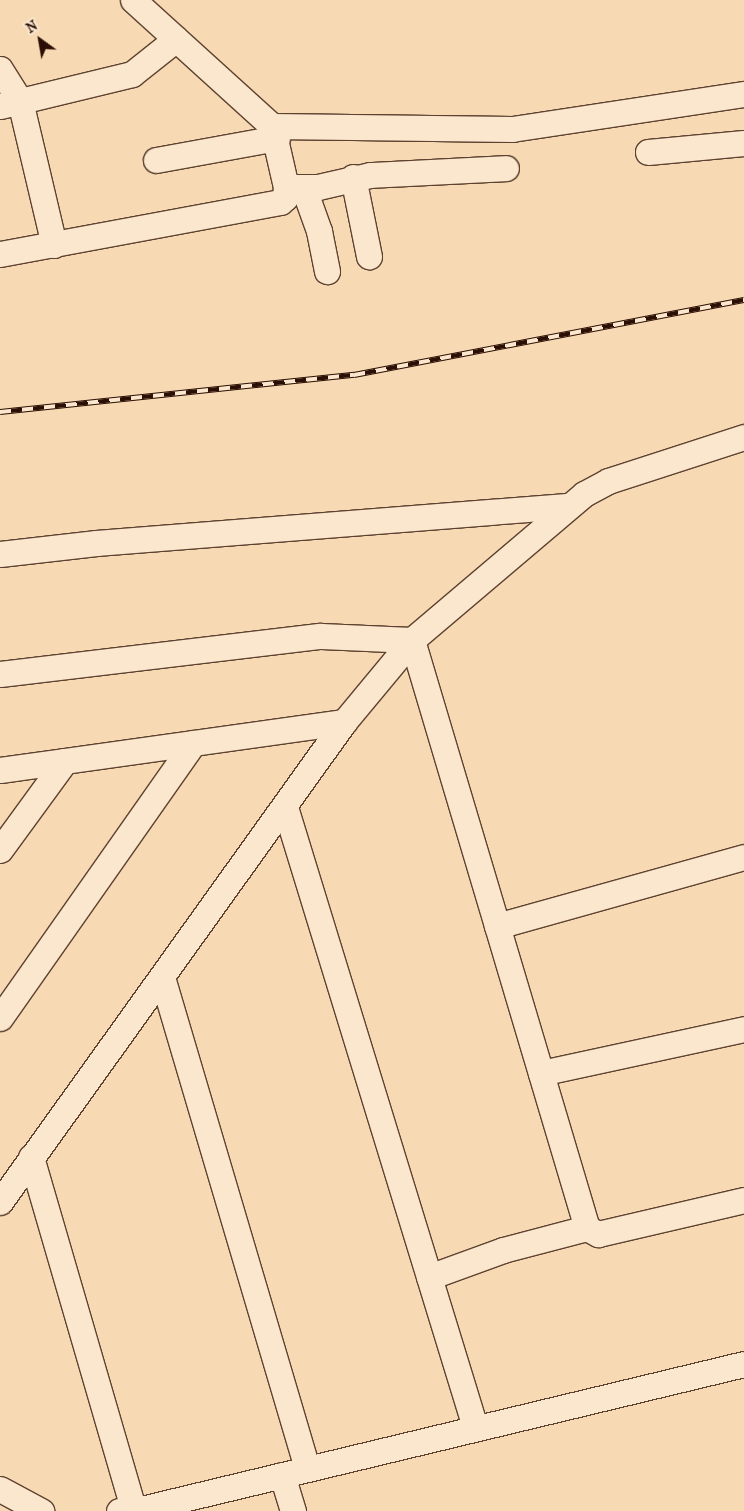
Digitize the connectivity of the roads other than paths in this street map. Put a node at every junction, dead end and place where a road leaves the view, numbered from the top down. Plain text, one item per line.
1 (133, 0) edge
2 (176, 39) junction
3 (0, 69) edge
4 (744, 94) edge
5 (10, 104) edge
6 (275, 132) junction
7 (744, 143) edge
8 (648, 152) dead end
9 (156, 160) dead end
10 (506, 168) dead end
11 (353, 176) junction
12 (295, 188) junction
13 (54, 245) junction
14 (0, 254) edge
15 (369, 256) dead end
16 (326, 271) dead end
17 (744, 437) edge
18 (567, 506) junction
19 (0, 554) edge
20 (412, 640) junction
21 (0, 674) edge
22 (344, 722) junction
23 (193, 743) junction
24 (65, 761) junction
25 (0, 770) edge
26 (284, 807) junction
27 (0, 850) edge
28 (744, 857) edge
29 (497, 926) junction
30 (162, 977) junction
31 (0, 1018) edge
32 (744, 1029) edge
33 (541, 1073) junction
34 (31, 1157) junction
35 (744, 1200) edge
36 (0, 1202) edge
37 (587, 1228) junction
38 (429, 1276) junction
39 (744, 1364) edge
40 (475, 1427) junction
41 (307, 1468) junction
42 (282, 1475) junction
43 (0, 1489) edge
44 (41, 1511) edge
45 (119, 1511) edge
46 (134, 1511) edge
47 (293, 1511) edge

1 - 2 street
2 - 5 street
2 - 6 street
3 - 5 street
4 - 6 street
5 - 13 street
6 - 9 street
6 - 12 street
7 - 8 street
10 - 11 street
11 - 12 street
11 - 15 street
12 - 13 street
12 - 16 street
13 - 14 street
17 - 18 street
18 - 19 street
18 - 20 street
20 - 21 street
20 - 22 street
20 - 29 street
22 - 23 street
22 - 26 street
23 - 24 street
23 - 31 street
24 - 25 street
24 - 27 street
26 - 30 street
26 - 38 street
28 - 29 street
29 - 33 street
30 - 34 street
30 - 41 street
32 - 33 street
33 - 37 street
34 - 36 street
34 - 46 street
35 - 37 street
37 - 38 street
38 - 40 street
39 - 40 street
40 - 41 street
41 - 42 street
42 - 46 street
42 - 47 street
43 - 44 street
45 - 46 street

